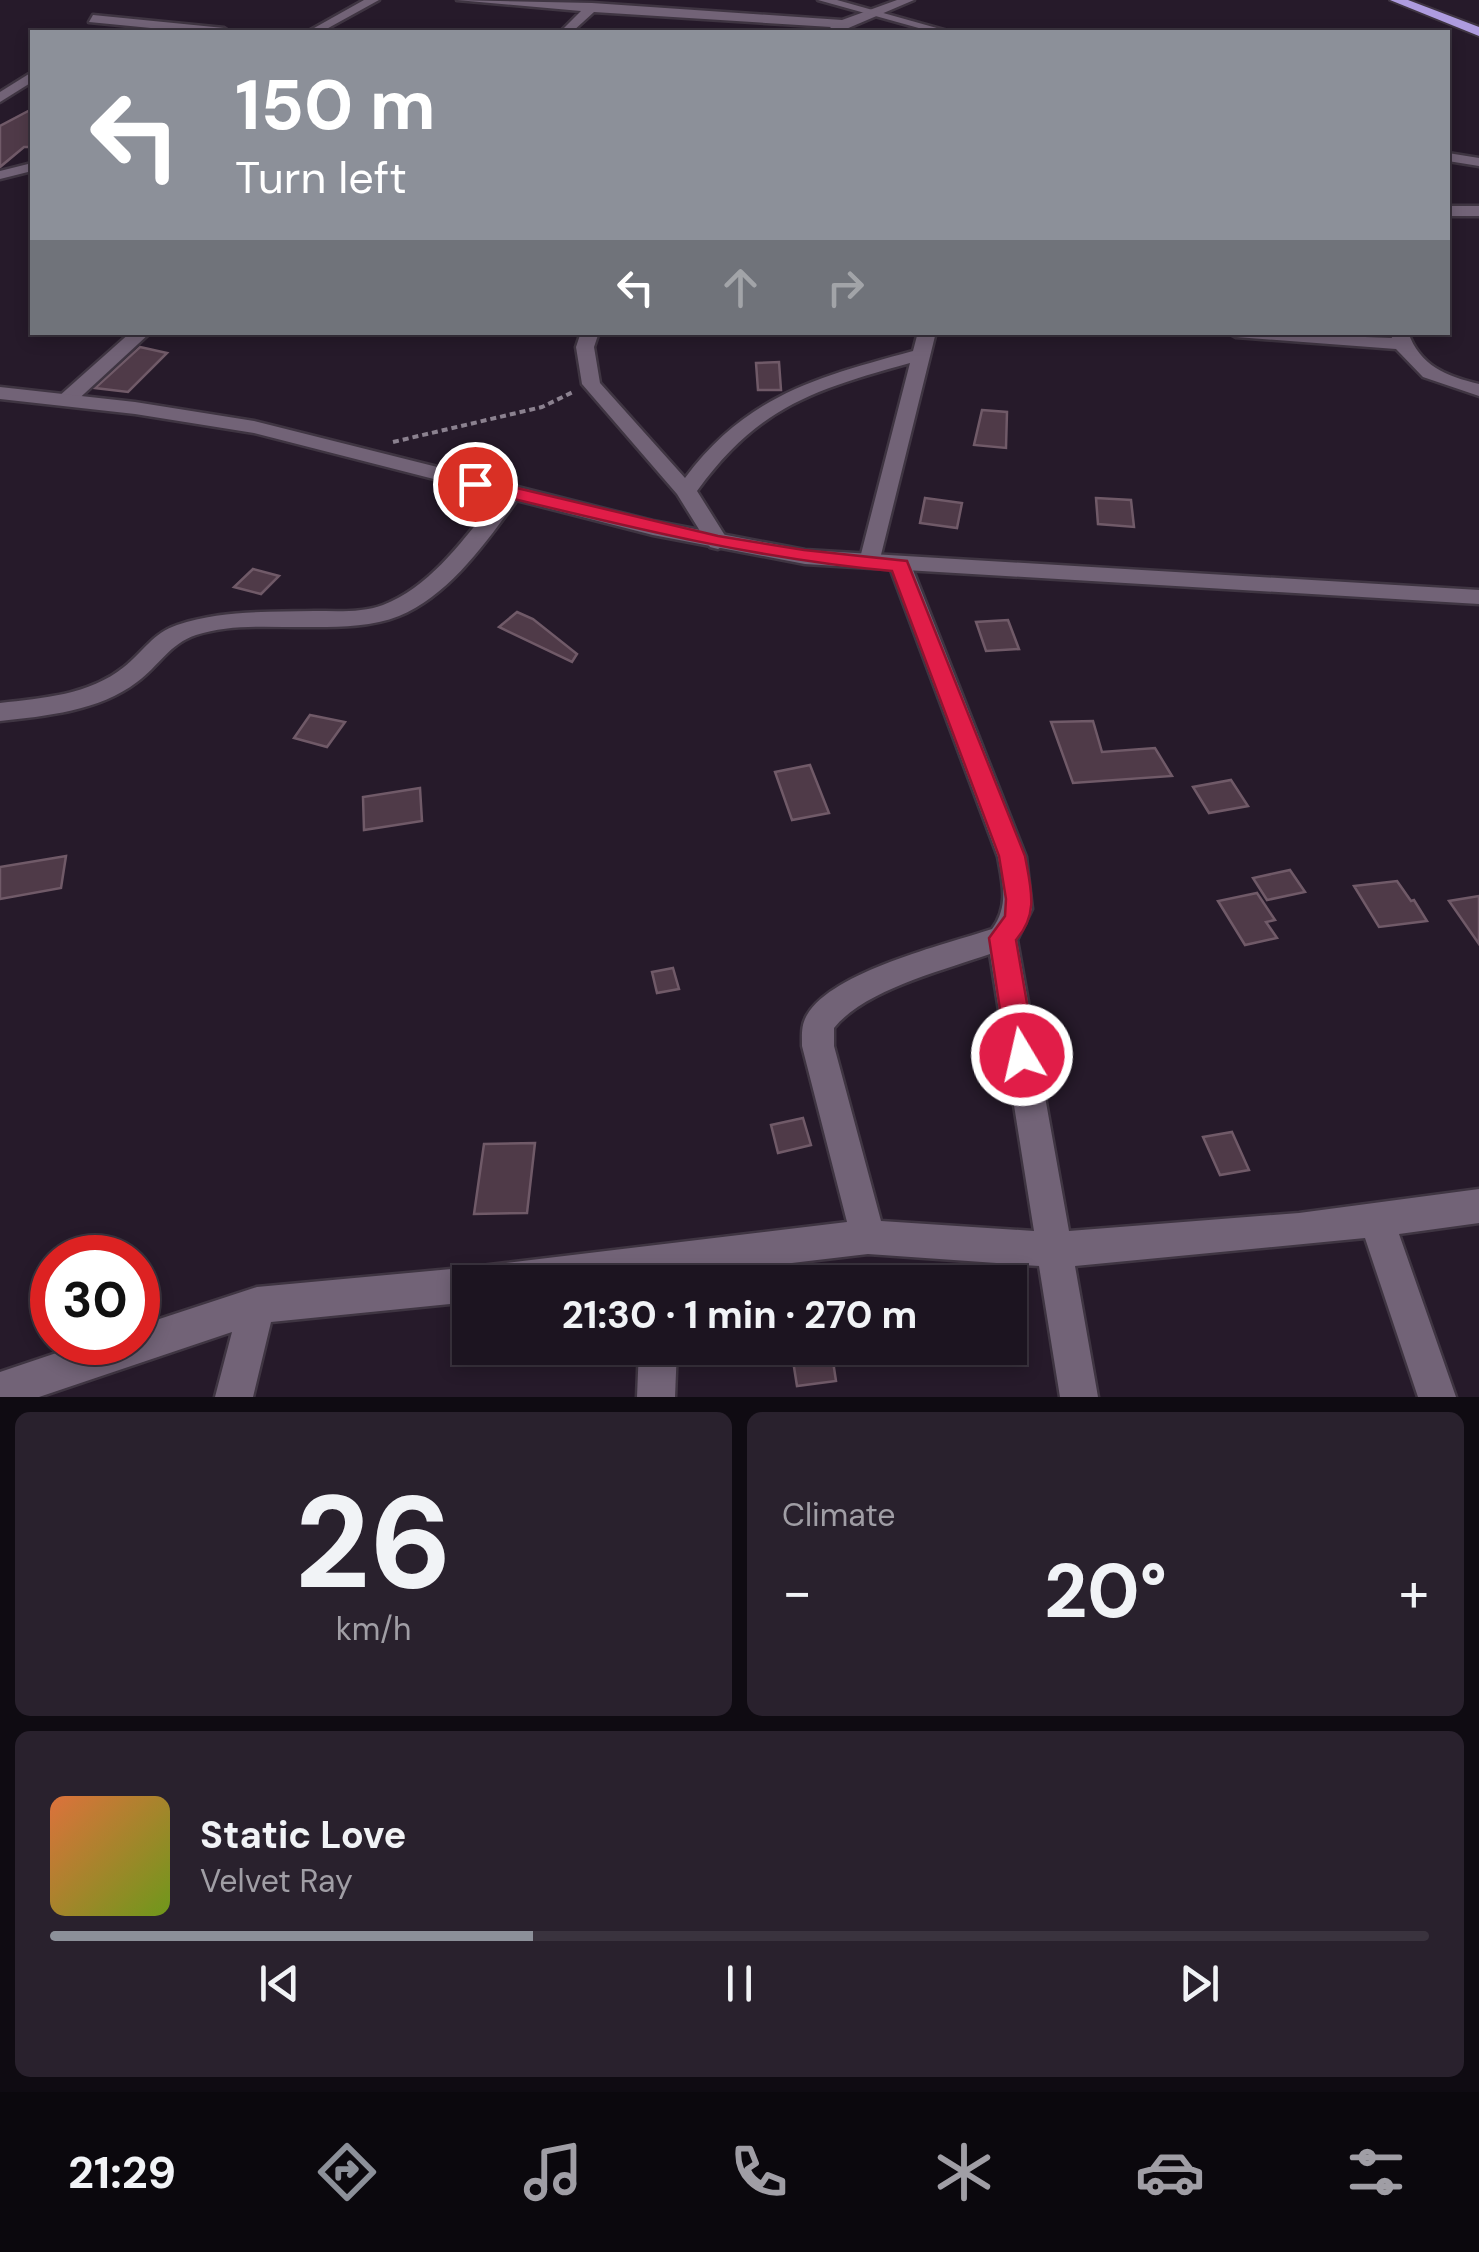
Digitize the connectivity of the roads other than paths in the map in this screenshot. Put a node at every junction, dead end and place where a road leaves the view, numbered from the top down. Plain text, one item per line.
1 (99, 0) edge
2 (373, 0) edge
3 (462, 0) edge
4 (824, 0) edge
5 (908, 0) edge
6 (1396, 0) edge
7 (514, 2) edge
8 (592, 7) junction
9 (873, 13) junction
10 (95, 26) edge
11 (838, 28) edge
12 (181, 30) edge
13 (318, 30) edge
14 (568, 30) edge
15 (937, 30) edge
16 (1479, 32) edge
17 (0, 85) edge
18 (25, 87) edge
19 (0, 98) edge
20 (1450, 156) edge
21 (0, 161) edge
22 (1479, 162) edge
23 (30, 166) edge
24 (30, 167) edge
25 (0, 175) edge
26 (1479, 210) edge
27 (1450, 211) edge
28 (139, 335) edge
29 (589, 335) edge
30 (927, 335) edge
31 (1318, 335) edge
32 (1401, 338) edge
33 (923, 354) junction
34 (1479, 390) edge
35 (0, 393) edge
36 (65, 400) junction
37 (686, 491) junction
38 (511, 493) junction
39 (718, 542) junction
40 (870, 562) junction
41 (900, 565) junction
42 (1479, 596) edge
43 (0, 712) edge
44 (1002, 938) junction
45 (1479, 1206) edge
46 (1377, 1222) junction
47 (868, 1238) junction
48 (1054, 1250) junction
49 (704, 1265) edge
50 (452, 1286) edge
51 (257, 1305) junction
52 (657, 1365) edge
53 (0, 1391) edge
54 (234, 1397) edge
55 (656, 1397) edge
56 (1079, 1397) edge
57 (1437, 1397) edge

1 - 10 street
2 - 13 street
3 - 7 street
4 - 9 street
5 - 9 street
6 - 16 highway
7 - 8 street
8 - 11 street
8 - 14 street
9 - 11 street
9 - 15 street
10 - 12 street
17 - 18 street
18 - 19 street
20 - 22 street
21 - 23 street
24 - 25 street
26 - 27 street
28 - 36 street
29 - 37 street
30 - 33 street
31 - 32 street
32 - 34 street
33 - 37 street
33 - 40 street
35 - 36 street
36 - 38 street
37 - 39 street
38 - 39 street
38 - 43 street
39 - 40 street
40 - 41 street
41 - 42 street
41 - 44 street
44 - 47 street
44 - 48 street
45 - 46 street
46 - 48 street
46 - 57 street
47 - 48 street
47 - 49 street
48 - 56 street
50 - 51 street
51 - 53 street
51 - 54 street
52 - 55 street

